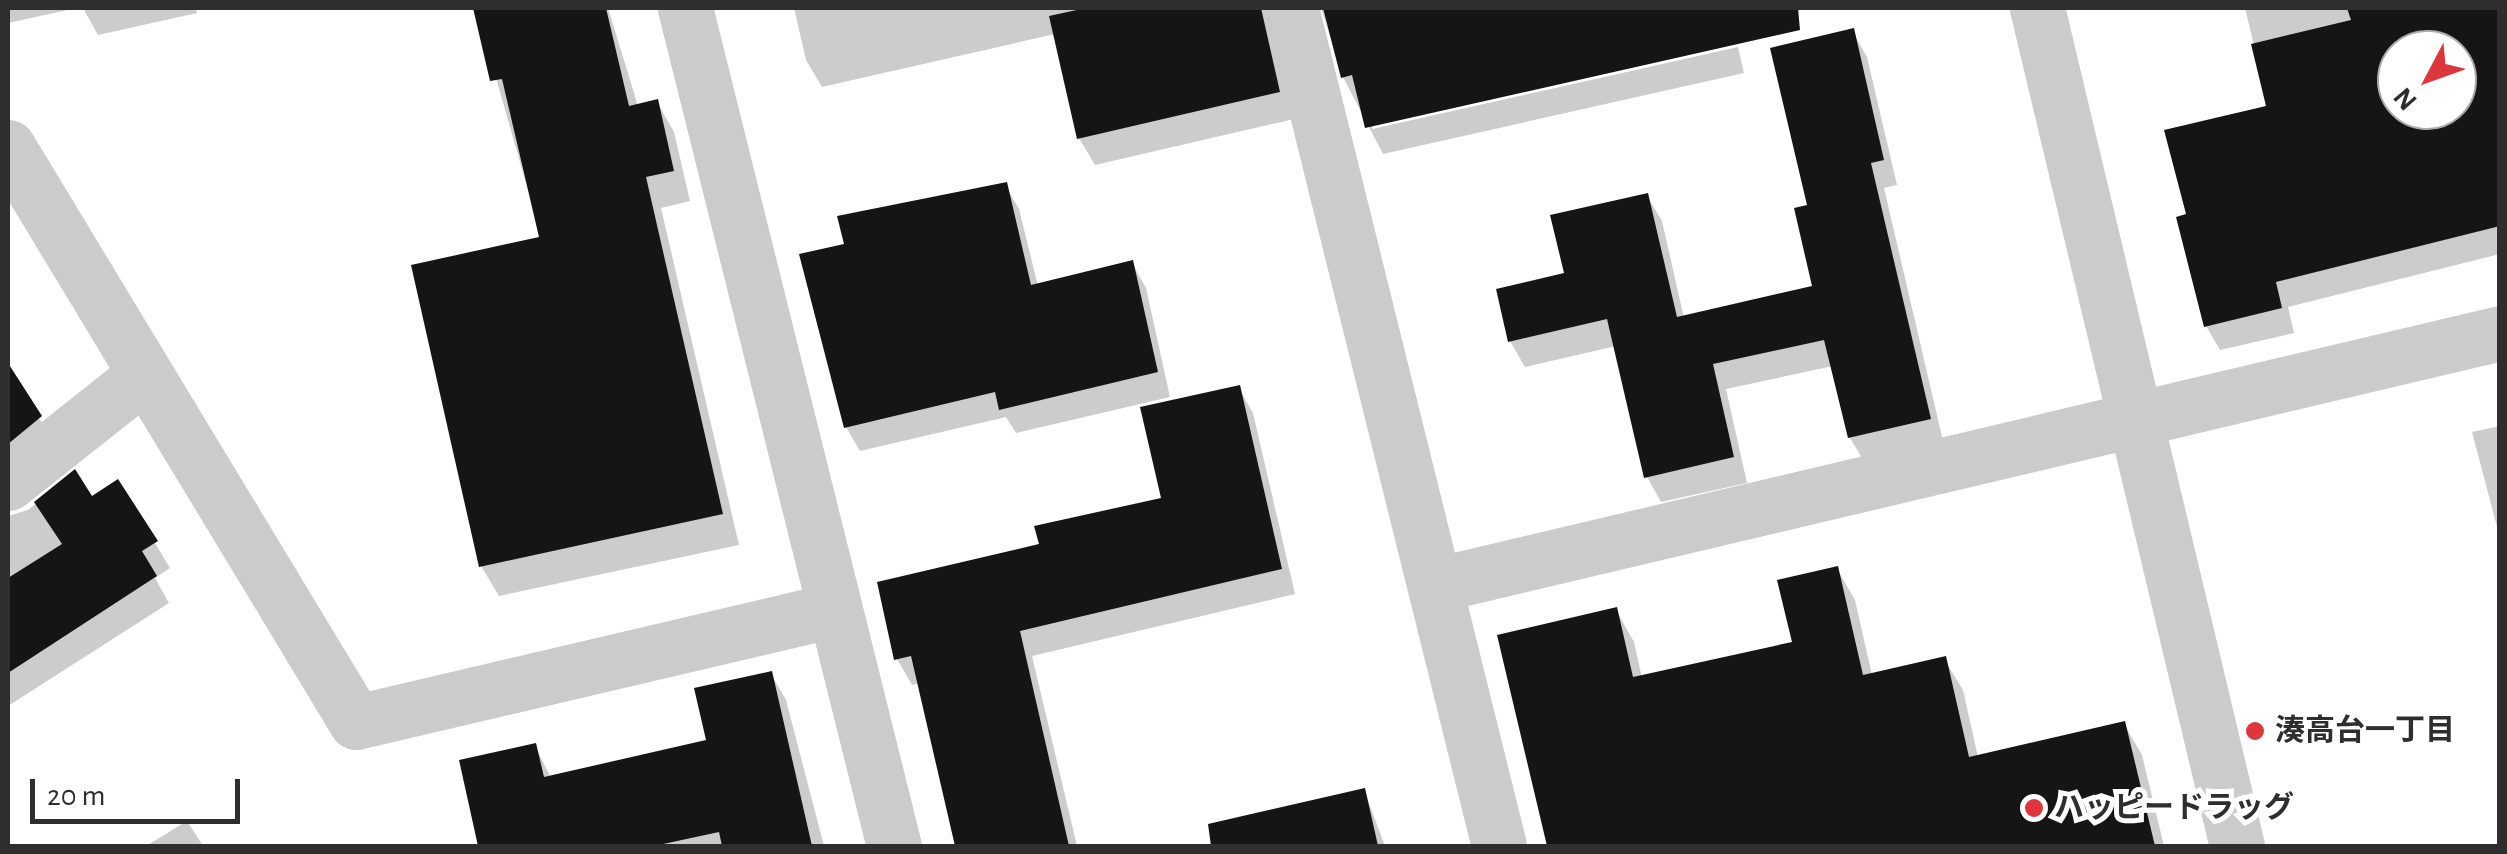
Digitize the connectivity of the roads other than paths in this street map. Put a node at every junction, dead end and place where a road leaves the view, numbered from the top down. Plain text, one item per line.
1 (685, 8) edge
2 (1291, 8) edge
3 (2037, 8) edge
4 (8, 148) edge
5 (2500, 333) edge
6 (143, 376) junction
7 (2137, 422) junction
8 (8, 483) edge
9 (1435, 585) junction
10 (834, 610) junction
11 (894, 846) edge
12 (1499, 846) edge
13 (2237, 846) edge

1 - 10 street
2 - 9 street
3 - 7 street
4 - 6 street
5 - 7 street
6 - 8 street
6 - 10 street
7 - 9 street
7 - 13 street
9 - 12 street
10 - 11 street

